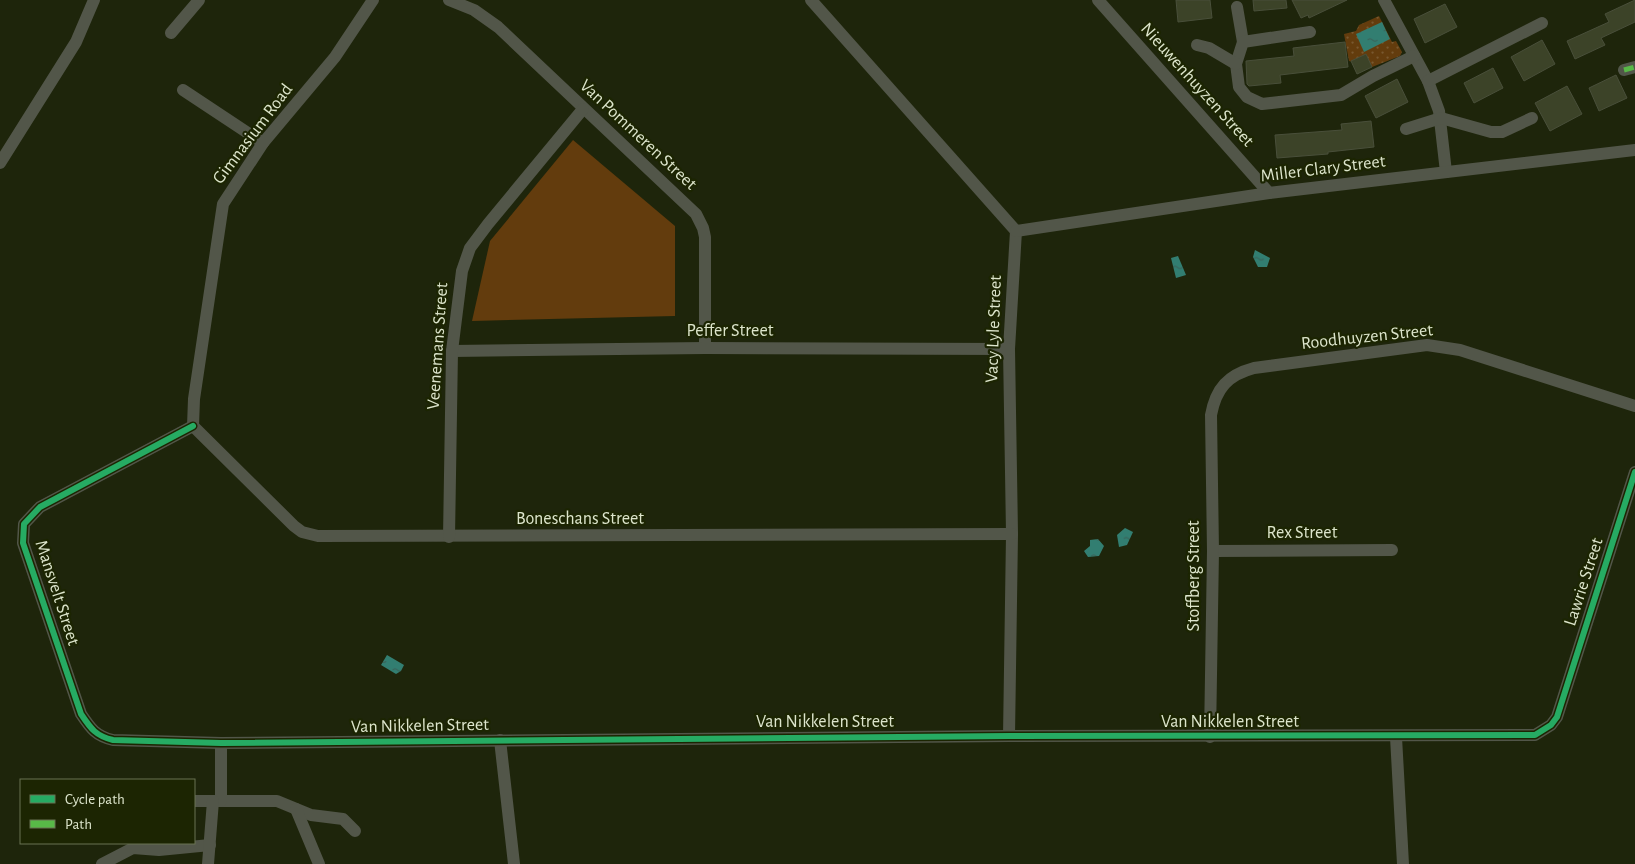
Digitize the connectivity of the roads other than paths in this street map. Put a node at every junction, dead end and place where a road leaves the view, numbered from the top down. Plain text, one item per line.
1 (94, 0) edge
2 (199, 0) edge
3 (373, 0) edge
4 (450, 0) edge
5 (811, 0) edge
6 (1098, 0) edge
7 (1384, 0) edge
8 (1237, 8) dead end
9 (1542, 23) dead end
10 (1310, 32) dead end
11 (171, 33) dead end
12 (1243, 42) junction
13 (1197, 45) dead end
14 (1414, 56) junction
15 (1236, 64) junction
16 (1428, 81) junction
17 (183, 90) dead end
18 (583, 108) junction
19 (1441, 118) junction
20 (1532, 118) dead end
21 (1406, 129) dead end
22 (263, 143) junction
23 (1635, 150) edge
24 (0, 163) edge
25 (1446, 172) junction
26 (1269, 193) junction
27 (1016, 231) junction
28 (705, 348) junction
29 (1009, 349) junction
30 (452, 351) junction
31 (1635, 406) edge
32 (1211, 415) joint
33 (193, 426) junction
34 (1635, 472) edge
35 (1012, 534) junction
36 (449, 537) junction
37 (1392, 550) dead end
38 (1213, 552) junction
39 (1562, 701) joint
40 (81, 714) joint
41 (1009, 736) junction
42 (1210, 737) junction
43 (1396, 737) junction
44 (500, 740) junction
45 (221, 743) junction
46 (195, 801) edge
47 (217, 801) junction
48 (296, 809) junction
49 (355, 831) dead end
50 (210, 845) junction
51 (104, 864) edge
52 (208, 864) edge
53 (319, 864) edge
54 (514, 864) edge
55 (1403, 864) edge

1 - 24 street
2 - 11 street
3 - 22 street, Gimnasium Road
4 - 18 street, Van Pommeren Street
5 - 27 street
6 - 26 street, Nieuwenhuyzen Street
7 - 14 street
8 - 12 street
9 - 16 street
10 - 12 street
12 - 15 street
13 - 15 street
14 - 15 street
14 - 16 street
16 - 19 street
17 - 22 street
18 - 28 street, Van Pommeren Street
18 - 30 street, Veenemans Street
19 - 20 street
19 - 21 street
19 - 25 street
22 - 33 street, Gimnasium Road
23 - 25 street, Miller Clary Street
25 - 26 street, Miller Clary Street
26 - 27 street, Miller Clary Street
27 - 29 street, Vacy Lyle Street
28 - 29 street, Peffer Street
28 - 30 street, Peffer Street
29 - 35 street, Vacy Lyle Street
30 - 36 street, Veenemans Street
31 - 32 street, Roodhuyzen Street
32 - 38 street, Stoffberg Street
33 - 36 street, Boneschans Street
33 - 40 street, Mansvelt Street
34 - 39 street, Lawrie Street
35 - 36 street, Boneschans Street
35 - 41 street, Vacy Lyle Street
37 - 38 street, Rex Street
38 - 42 street, Stoffberg Street
39 - 43 street, Van Nikkelen Street
40 - 45 street, Van Nikkelen Street
41 - 42 street, Van Nikkelen Street
41 - 44 street, Van Nikkelen Street
42 - 43 street, Van Nikkelen Street
43 - 55 street
44 - 45 street, Van Nikkelen Street
44 - 54 street
45 - 47 street
46 - 47 street
47 - 48 street
47 - 50 street
48 - 49 street
48 - 53 street
50 - 51 street
50 - 52 street

